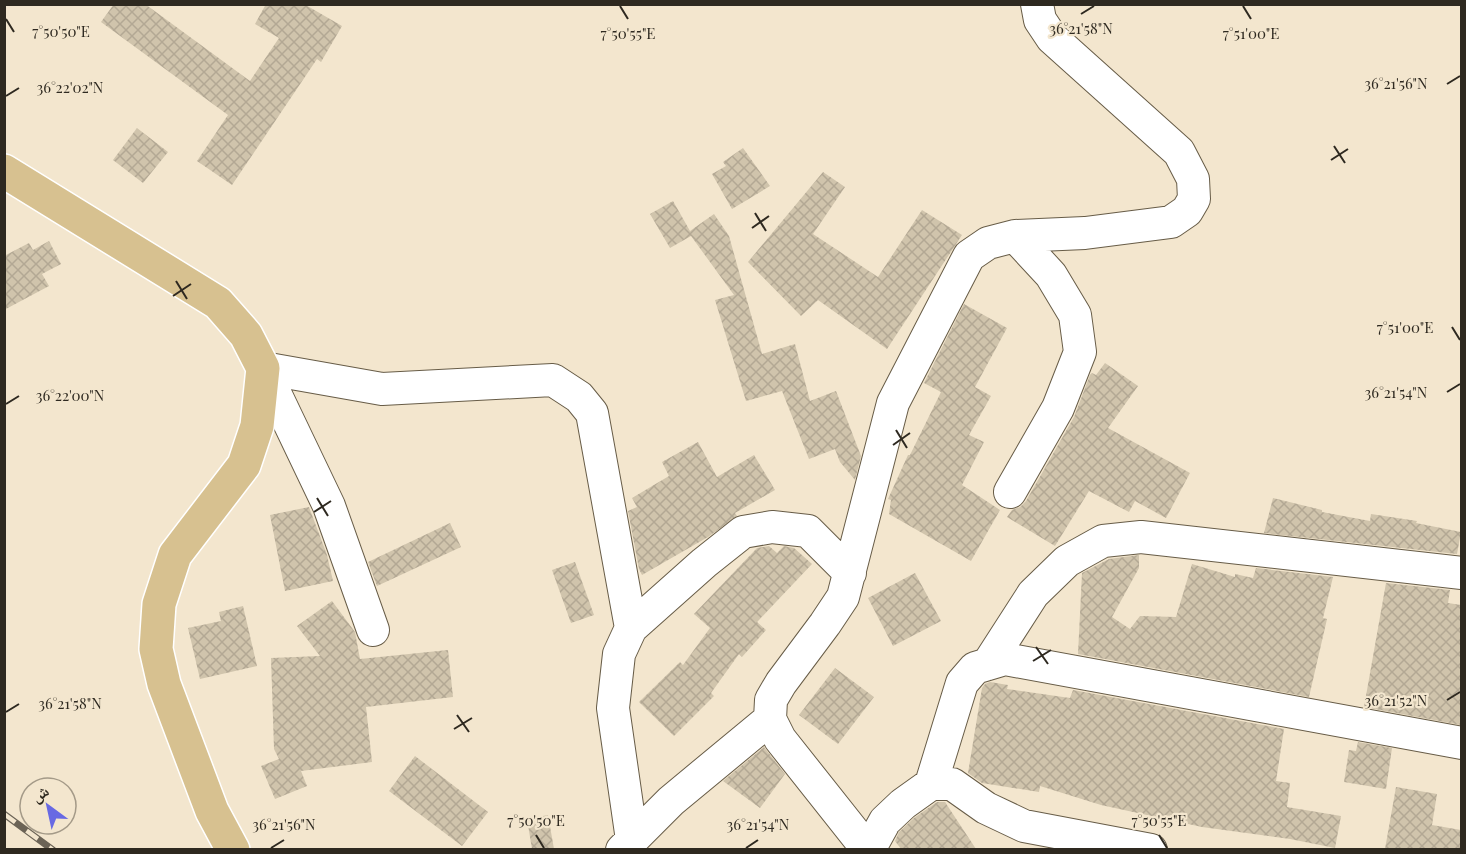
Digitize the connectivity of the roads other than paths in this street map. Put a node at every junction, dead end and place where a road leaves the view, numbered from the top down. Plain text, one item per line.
1 (1037, 4) edge
2 (4, 171) edge
3 (1015, 236) junction
4 (263, 368) junction
5 (1010, 492) dead end
6 (850, 573) junction
7 (1461, 573) edge
8 (631, 628) junction
9 (373, 630) dead end
10 (988, 664) junction
11 (770, 719) junction
12 (1461, 743) edge
13 (931, 784) junction
14 (1026, 838) edge
15 (627, 845) edge
16 (233, 849) edge
17 (869, 849) edge
18 (1151, 849) edge

1 - 3 street
2 - 4 main road
3 - 5 street
3 - 6 street
4 - 8 street
4 - 9 street
4 - 16 main road
6 - 8 street
6 - 11 street
7 - 10 street
8 - 15 street
10 - 12 street
10 - 13 street
11 - 15 street
11 - 17 street
13 - 14 street
13 - 17 street
14 - 18 street

